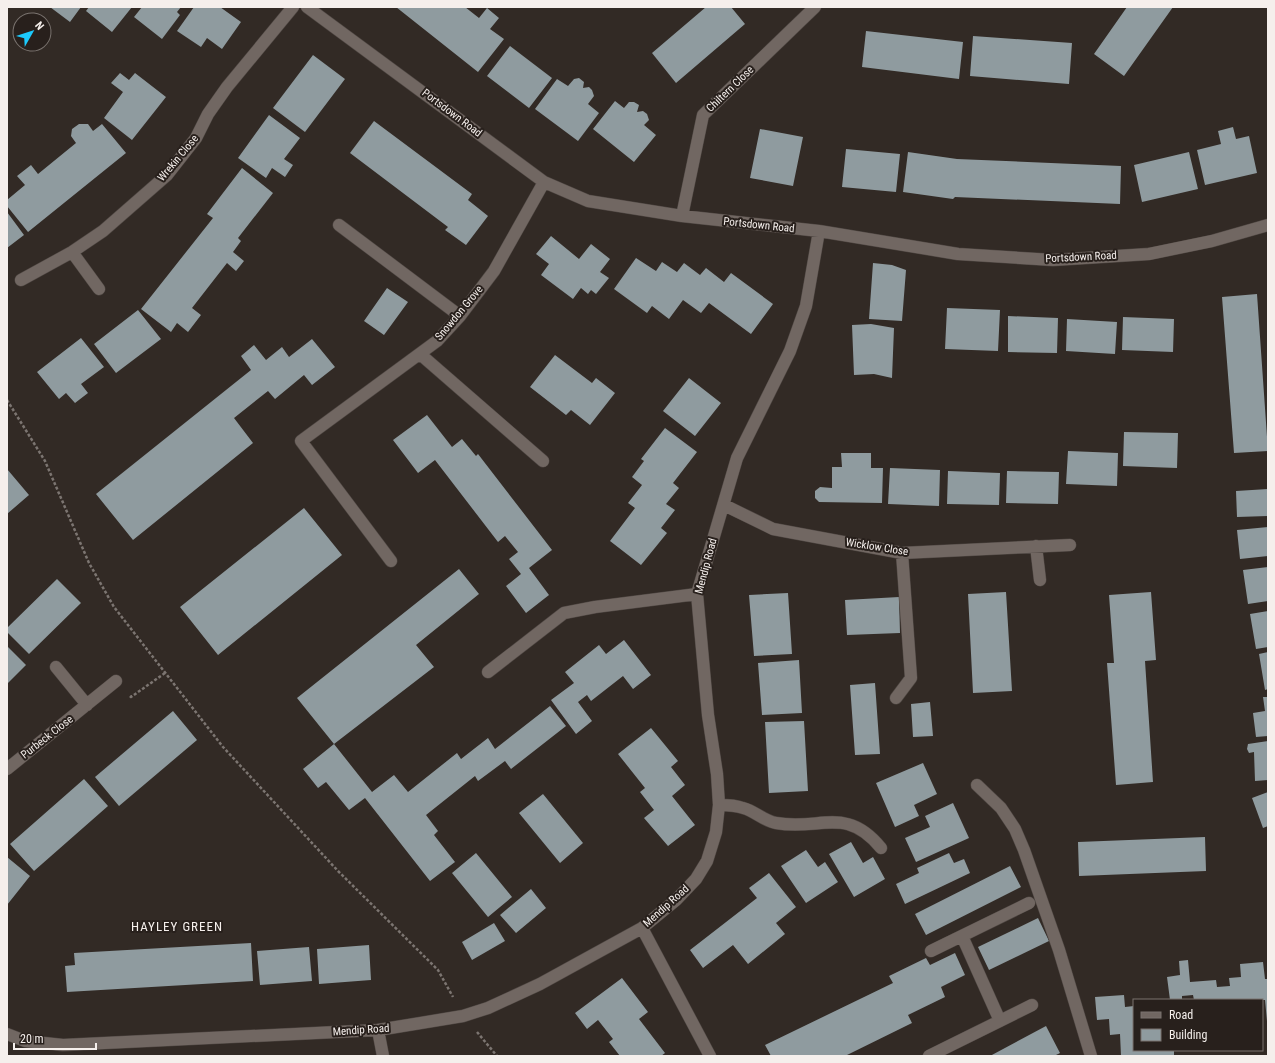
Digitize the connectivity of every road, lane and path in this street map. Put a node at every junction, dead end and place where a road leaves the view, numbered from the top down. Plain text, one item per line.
1 (293, 7) edge
2 (307, 7) edge
3 (813, 8) edge
4 (544, 182) junction
5 (682, 216) junction
6 (339, 225) dead end
7 (1268, 225) edge
8 (819, 231) junction
9 (72, 252) junction
10 (21, 280) dead end
11 (99, 289) dead end
12 (460, 316) junction
13 (420, 354) junction
14 (7, 401) edge
15 (543, 461) dead end
16 (724, 505) junction
17 (1070, 545) dead end
18 (1036, 546) junction
19 (902, 553) junction
20 (391, 561) dead end
21 (1040, 580) dead end
22 (697, 594) junction
23 (56, 667) dead end
24 (488, 672) dead end
25 (165, 673) junction
26 (116, 681) joint
27 (896, 698) dead end
28 (87, 705) junction
29 (7, 769) edge
30 (977, 785) dead end
31 (719, 804) junction
32 (881, 848) dead end
33 (1030, 903) dead end
34 (642, 928) junction
35 (962, 936) junction
36 (931, 951) dead end
37 (1032, 1005) dead end
38 (463, 1016) junction
39 (1000, 1021) junction
40 (378, 1030) junction
41 (7, 1034) edge
42 (383, 1056) edge
43 (497, 1056) edge
44 (710, 1056) edge
45 (929, 1056) edge
46 (1091, 1056) edge

1 - 9 street, Wrekin Close
2 - 4 street, Portsdown Road
3 - 5 street, Chiltern Close
4 - 5 street, Portsdown Road
4 - 12 street, Snowdon Grove
5 - 8 street, Portsdown Road
6 - 12 street
7 - 8 street, Portsdown Road
8 - 16 street, Mendip Road
9 - 10 street, Wrekin Close
9 - 11 street
12 - 13 street, Snowdon Grove
13 - 15 street
13 - 20 street, Snowdon Grove
14 - 25 path
16 - 19 street, Wicklow Close
16 - 22 street, Mendip Road
17 - 18 street, Wicklow Close
18 - 19 street, Wicklow Close
18 - 21 street
19 - 27 street
22 - 24 street
22 - 31 street, Mendip Road
23 - 28 street
25 - 26 path
25 - 38 path
26 - 28 street, Purbeck Close
28 - 29 street, Purbeck Close
30 - 46 street
31 - 32 street
31 - 34 street, Mendip Road
33 - 35 street
34 - 38 street, Mendip Road
34 - 44 street
35 - 36 street
35 - 39 street
37 - 39 street
38 - 40 street, Mendip Road
38 - 43 path
39 - 45 street
40 - 41 street, Mendip Road
40 - 42 street

